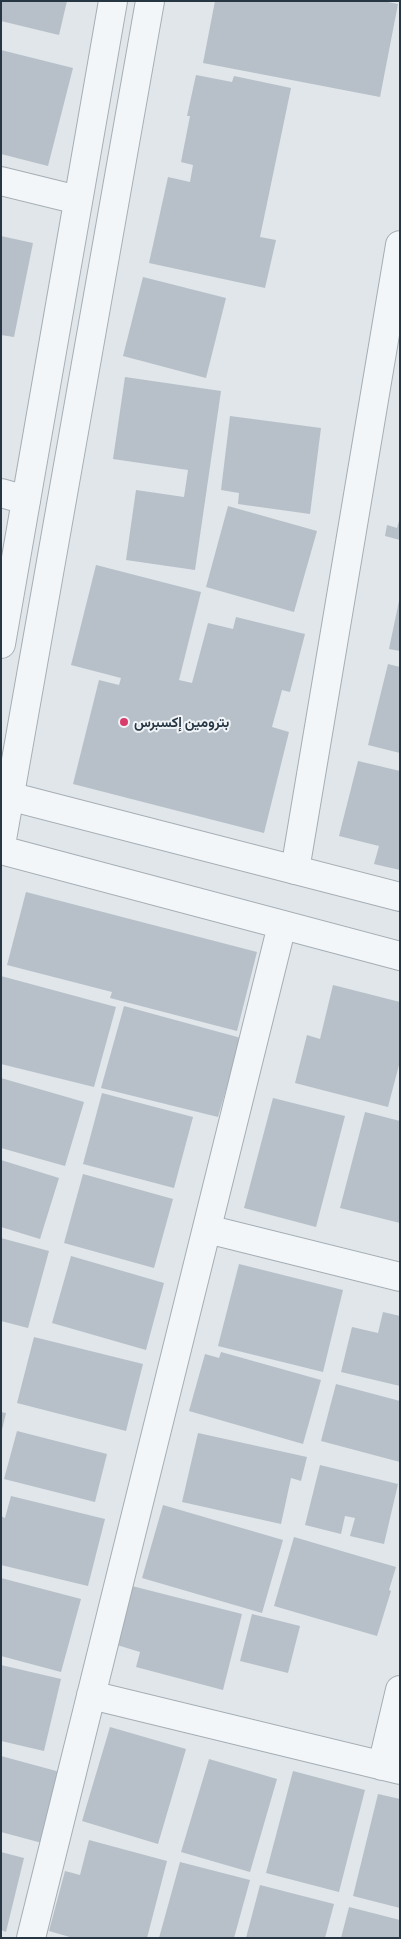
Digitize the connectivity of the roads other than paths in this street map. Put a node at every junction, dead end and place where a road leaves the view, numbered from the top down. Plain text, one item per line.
1 (113, 1) edge
2 (150, 1) edge
3 (1, 182) edge
4 (78, 200) junction
5 (400, 245) edge
6 (14, 497) edge
7 (1, 644) edge
8 (5, 795) edge
9 (1, 845) edge
10 (1, 850) edge
11 (295, 870) junction
12 (400, 897) edge
13 (282, 925) junction
14 (400, 956) edge
15 (207, 1229) junction
16 (400, 1277) edge
17 (400, 1690) edge
18 (91, 1696) junction
19 (391, 1768) edge
20 (31, 1938) edge

1 - 4 street
2 - 8 street
3 - 4 street
4 - 6 street
5 - 11 street
6 - 7 street
8 - 9 street
8 - 11 street
10 - 13 street
11 - 12 street
13 - 14 street
13 - 15 street
15 - 16 street
15 - 18 street
17 - 19 street
18 - 19 street
18 - 20 street

